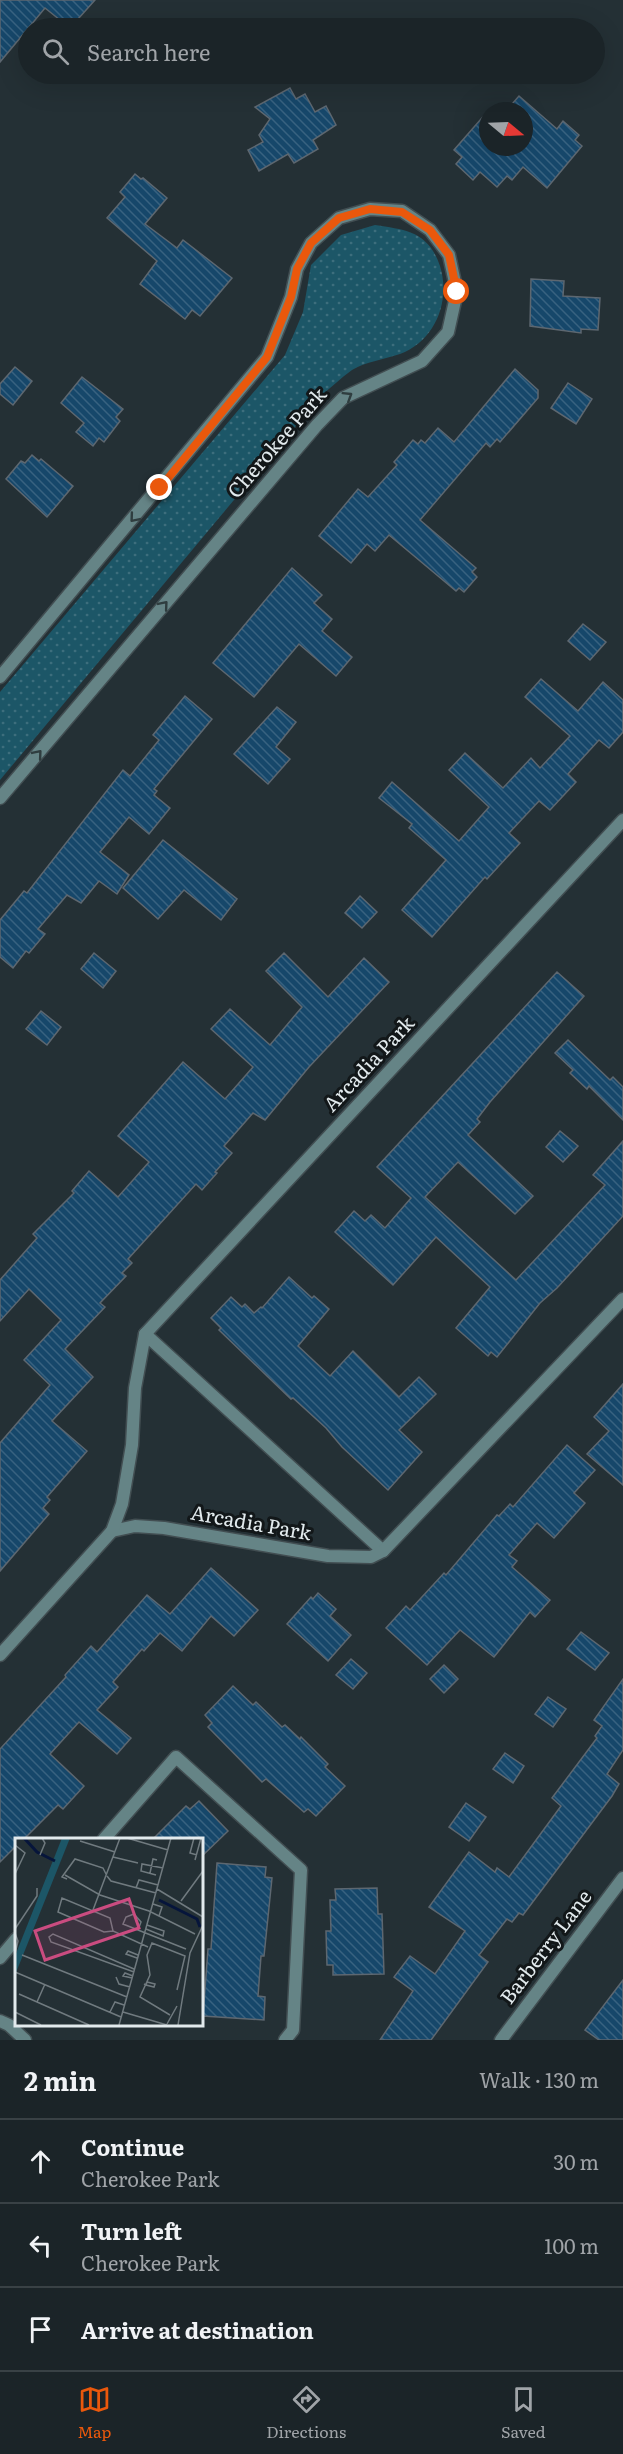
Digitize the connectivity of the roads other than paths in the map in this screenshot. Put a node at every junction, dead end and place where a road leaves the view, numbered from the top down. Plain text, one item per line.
1 (0, 677) edge
2 (0, 798) edge
3 (623, 820) edge
4 (623, 1299) edge
5 (145, 1334) junction
6 (112, 1531) junction
7 (383, 1551) junction
8 (0, 1655) edge
9 (105, 1838) edge
10 (623, 1878) edge
11 (15, 1940) edge
12 (0, 1958) edge
13 (0, 2021) edge
14 (25, 2040) edge
15 (285, 2040) edge
16 (501, 2040) edge

2 -> 1 street, Cherokee Park
3 - 5 street, Arcadia Park
4 - 7 street
5 - 6 street
5 - 7 street, Arcadia Park
6 - 7 street, Arcadia Park
6 - 8 street
9 - 15 street
10 - 16 street, Barberry Lane
11 - 12 street
13 - 14 street

